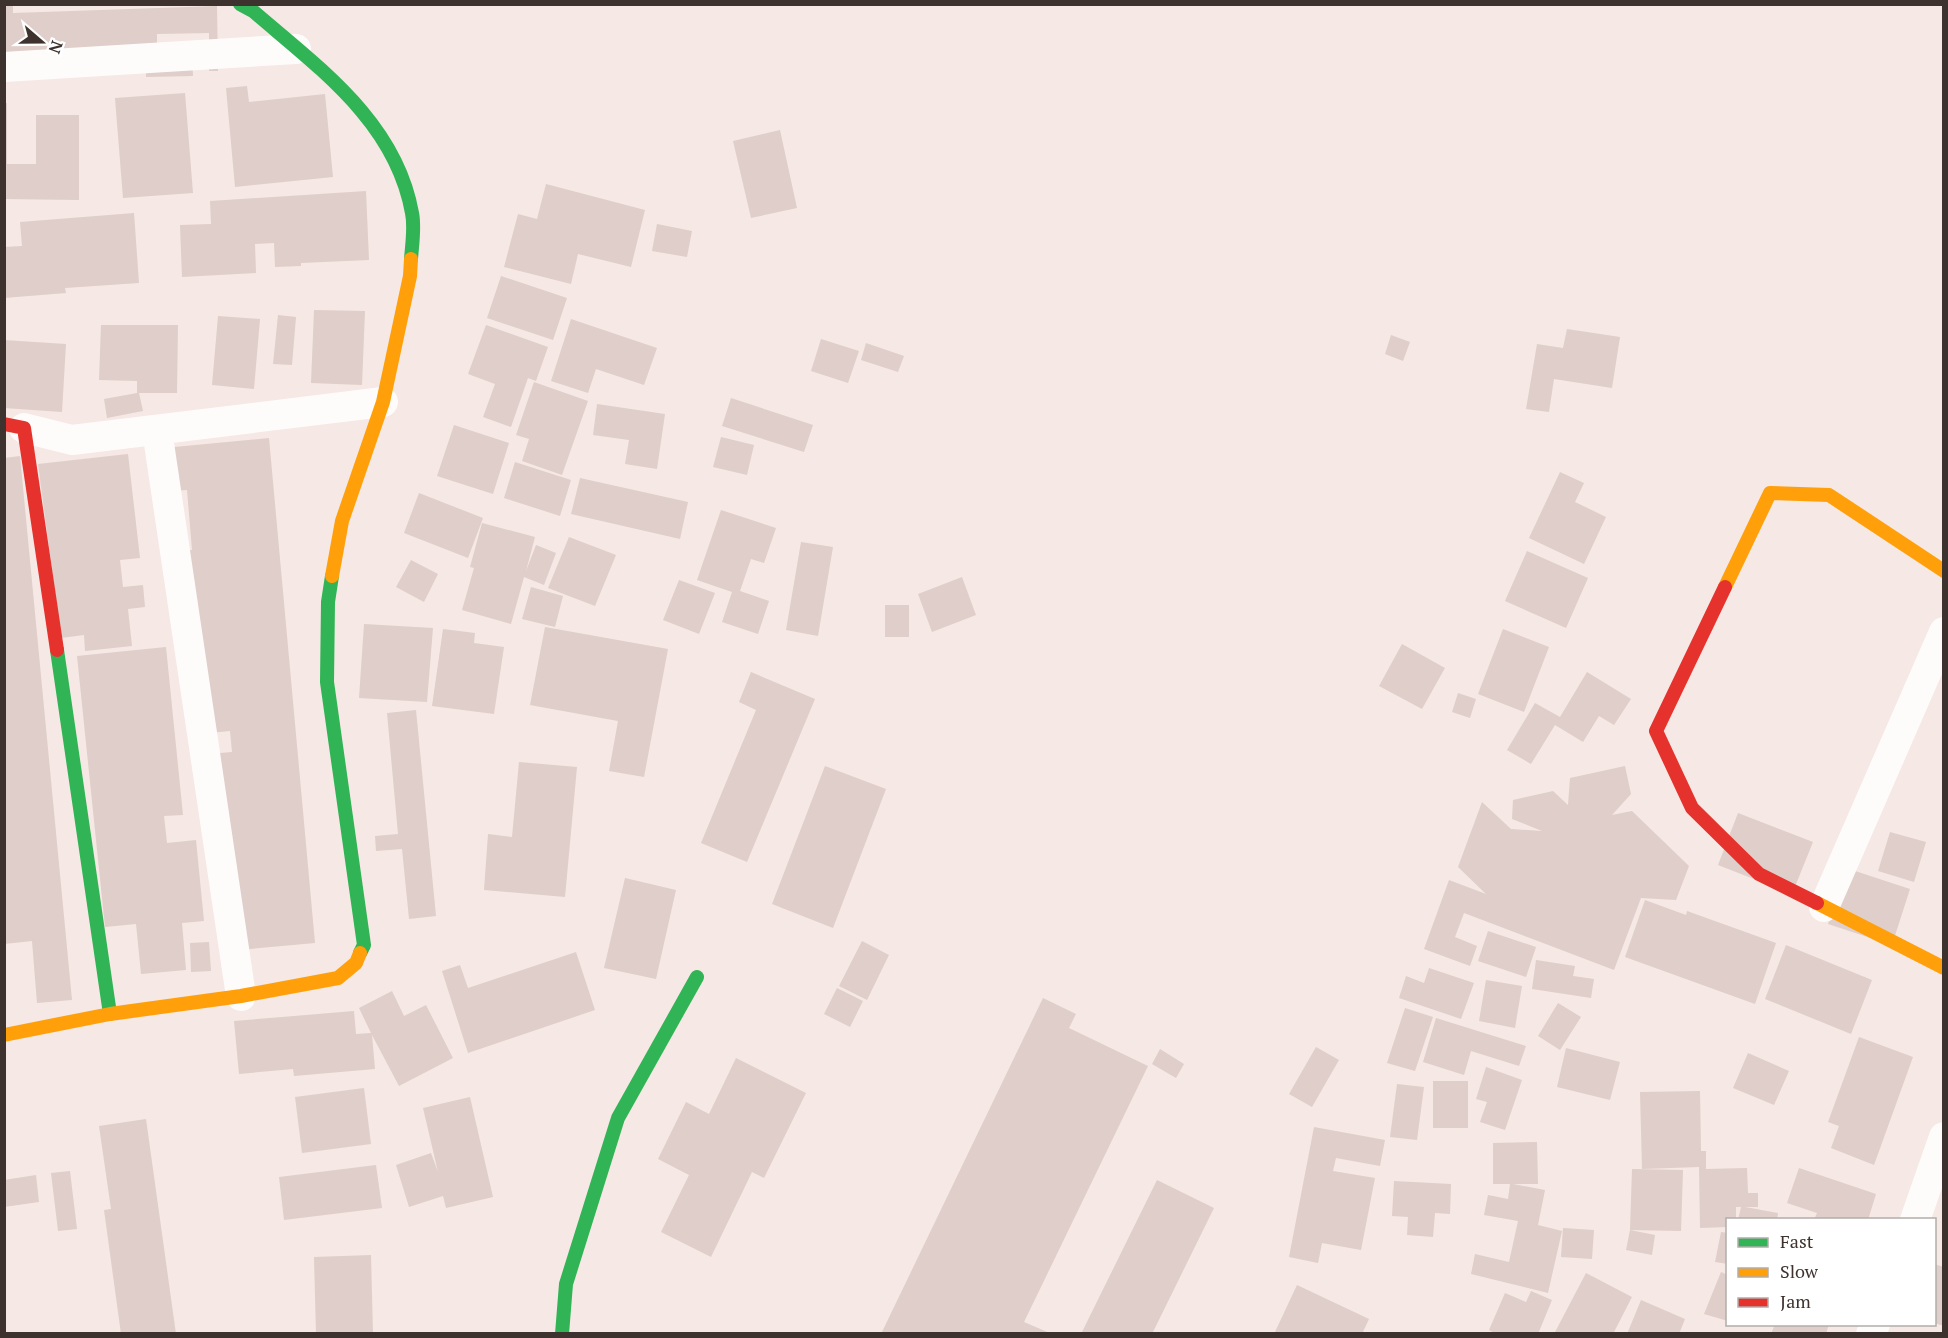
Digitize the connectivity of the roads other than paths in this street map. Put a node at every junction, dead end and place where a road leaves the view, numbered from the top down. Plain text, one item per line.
1 (240, 4) edge
2 (296, 49) junction
3 (4, 67) edge
4 (383, 402) junction
5 (14, 426) edge
6 (157, 430) junction
7 (1944, 571) edge
8 (1944, 632) edge
9 (1824, 907) junction
10 (1944, 968) edge
11 (697, 976) dead end
12 (241, 996) junction
13 (110, 1014) junction
14 (4, 1035) edge
15 (1944, 1137) edge
16 (1916, 1218) edge
17 (562, 1334) edge

1 - 2 street
2 - 3 street
2 - 4 street
4 - 6 street
4 - 12 street
5 - 6 street
5 - 13 street
6 - 12 street
7 - 9 street
8 - 9 street
9 - 10 street
11 - 17 street
12 - 13 street
13 - 14 street
15 - 16 street

